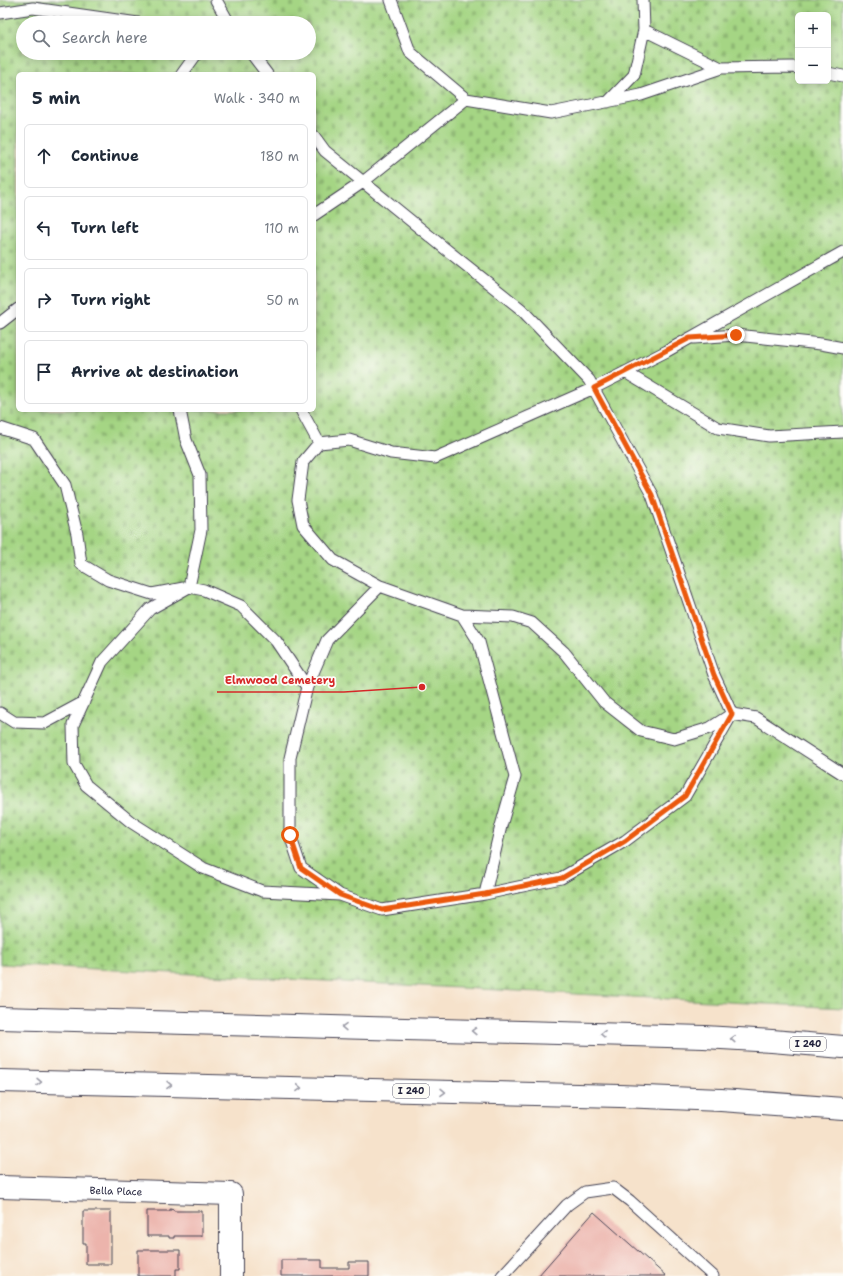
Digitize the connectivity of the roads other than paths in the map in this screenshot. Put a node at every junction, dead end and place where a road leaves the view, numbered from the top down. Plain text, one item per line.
1 (216, 0) edge
2 (391, 0) edge
3 (643, 0) edge
4 (0, 13) edge
5 (89, 16) edge
6 (224, 16) edge
7 (644, 30) junction
8 (192, 60) edge
9 (256, 60) edge
10 (720, 68) junction
11 (795, 68) edge
12 (183, 72) edge
13 (265, 72) edge
14 (831, 74) edge
15 (843, 76) edge
16 (466, 99) junction
17 (608, 102) junction
18 (316, 139) edge
19 (363, 182) junction
20 (316, 214) edge
21 (843, 252) edge
22 (16, 311) edge
23 (0, 323) edge
24 (690, 338) junction
25 (843, 348) edge
26 (625, 372) junction
27 (594, 388) junction
28 (180, 412) edge
29 (302, 412) edge
30 (0, 428) edge
31 (843, 432) edge
32 (319, 443) junction
33 (380, 586) junction
34 (189, 588) junction
35 (462, 615) junction
36 (307, 687) junction
37 (84, 702) junction
38 (0, 713) edge
39 (732, 714) junction
40 (843, 774) edge
41 (485, 894) junction
42 (340, 895) junction
43 (0, 1018) edge
44 (843, 1047) edge
45 (0, 1081) edge
46 (843, 1109) edge
47 (0, 1187) edge
48 (232, 1276) edge
49 (502, 1276) edge
50 (713, 1276) edge

1 - 6 lane
2 - 16 lane
3 - 7 lane
4 - 5 lane
7 - 10 lane
7 - 17 lane
8 - 12 lane
9 - 13 lane
10 - 11 lane
10 - 17 lane
14 - 15 lane
16 - 17 lane
16 - 19 lane
18 - 19 lane
19 - 20 lane
19 - 27 lane
21 - 24 lane
22 - 23 lane
24 - 25 lane
24 - 26 lane
26 - 27 lane
26 - 31 lane
27 - 32 lane
27 - 39 lane
28 - 34 lane
29 - 32 lane
30 - 34 lane
32 - 33 lane
33 - 35 lane
33 - 36 lane
34 - 36 lane
34 - 37 lane
35 - 39 lane
35 - 41 lane
36 - 42 lane
37 - 38 lane
37 - 42 lane
39 - 40 lane
39 - 41 lane
41 - 42 lane
44 -> 43 main road, I 240
45 -> 46 main road, I 240
47 - 48 main road, Bella Place
49 - 50 lane

